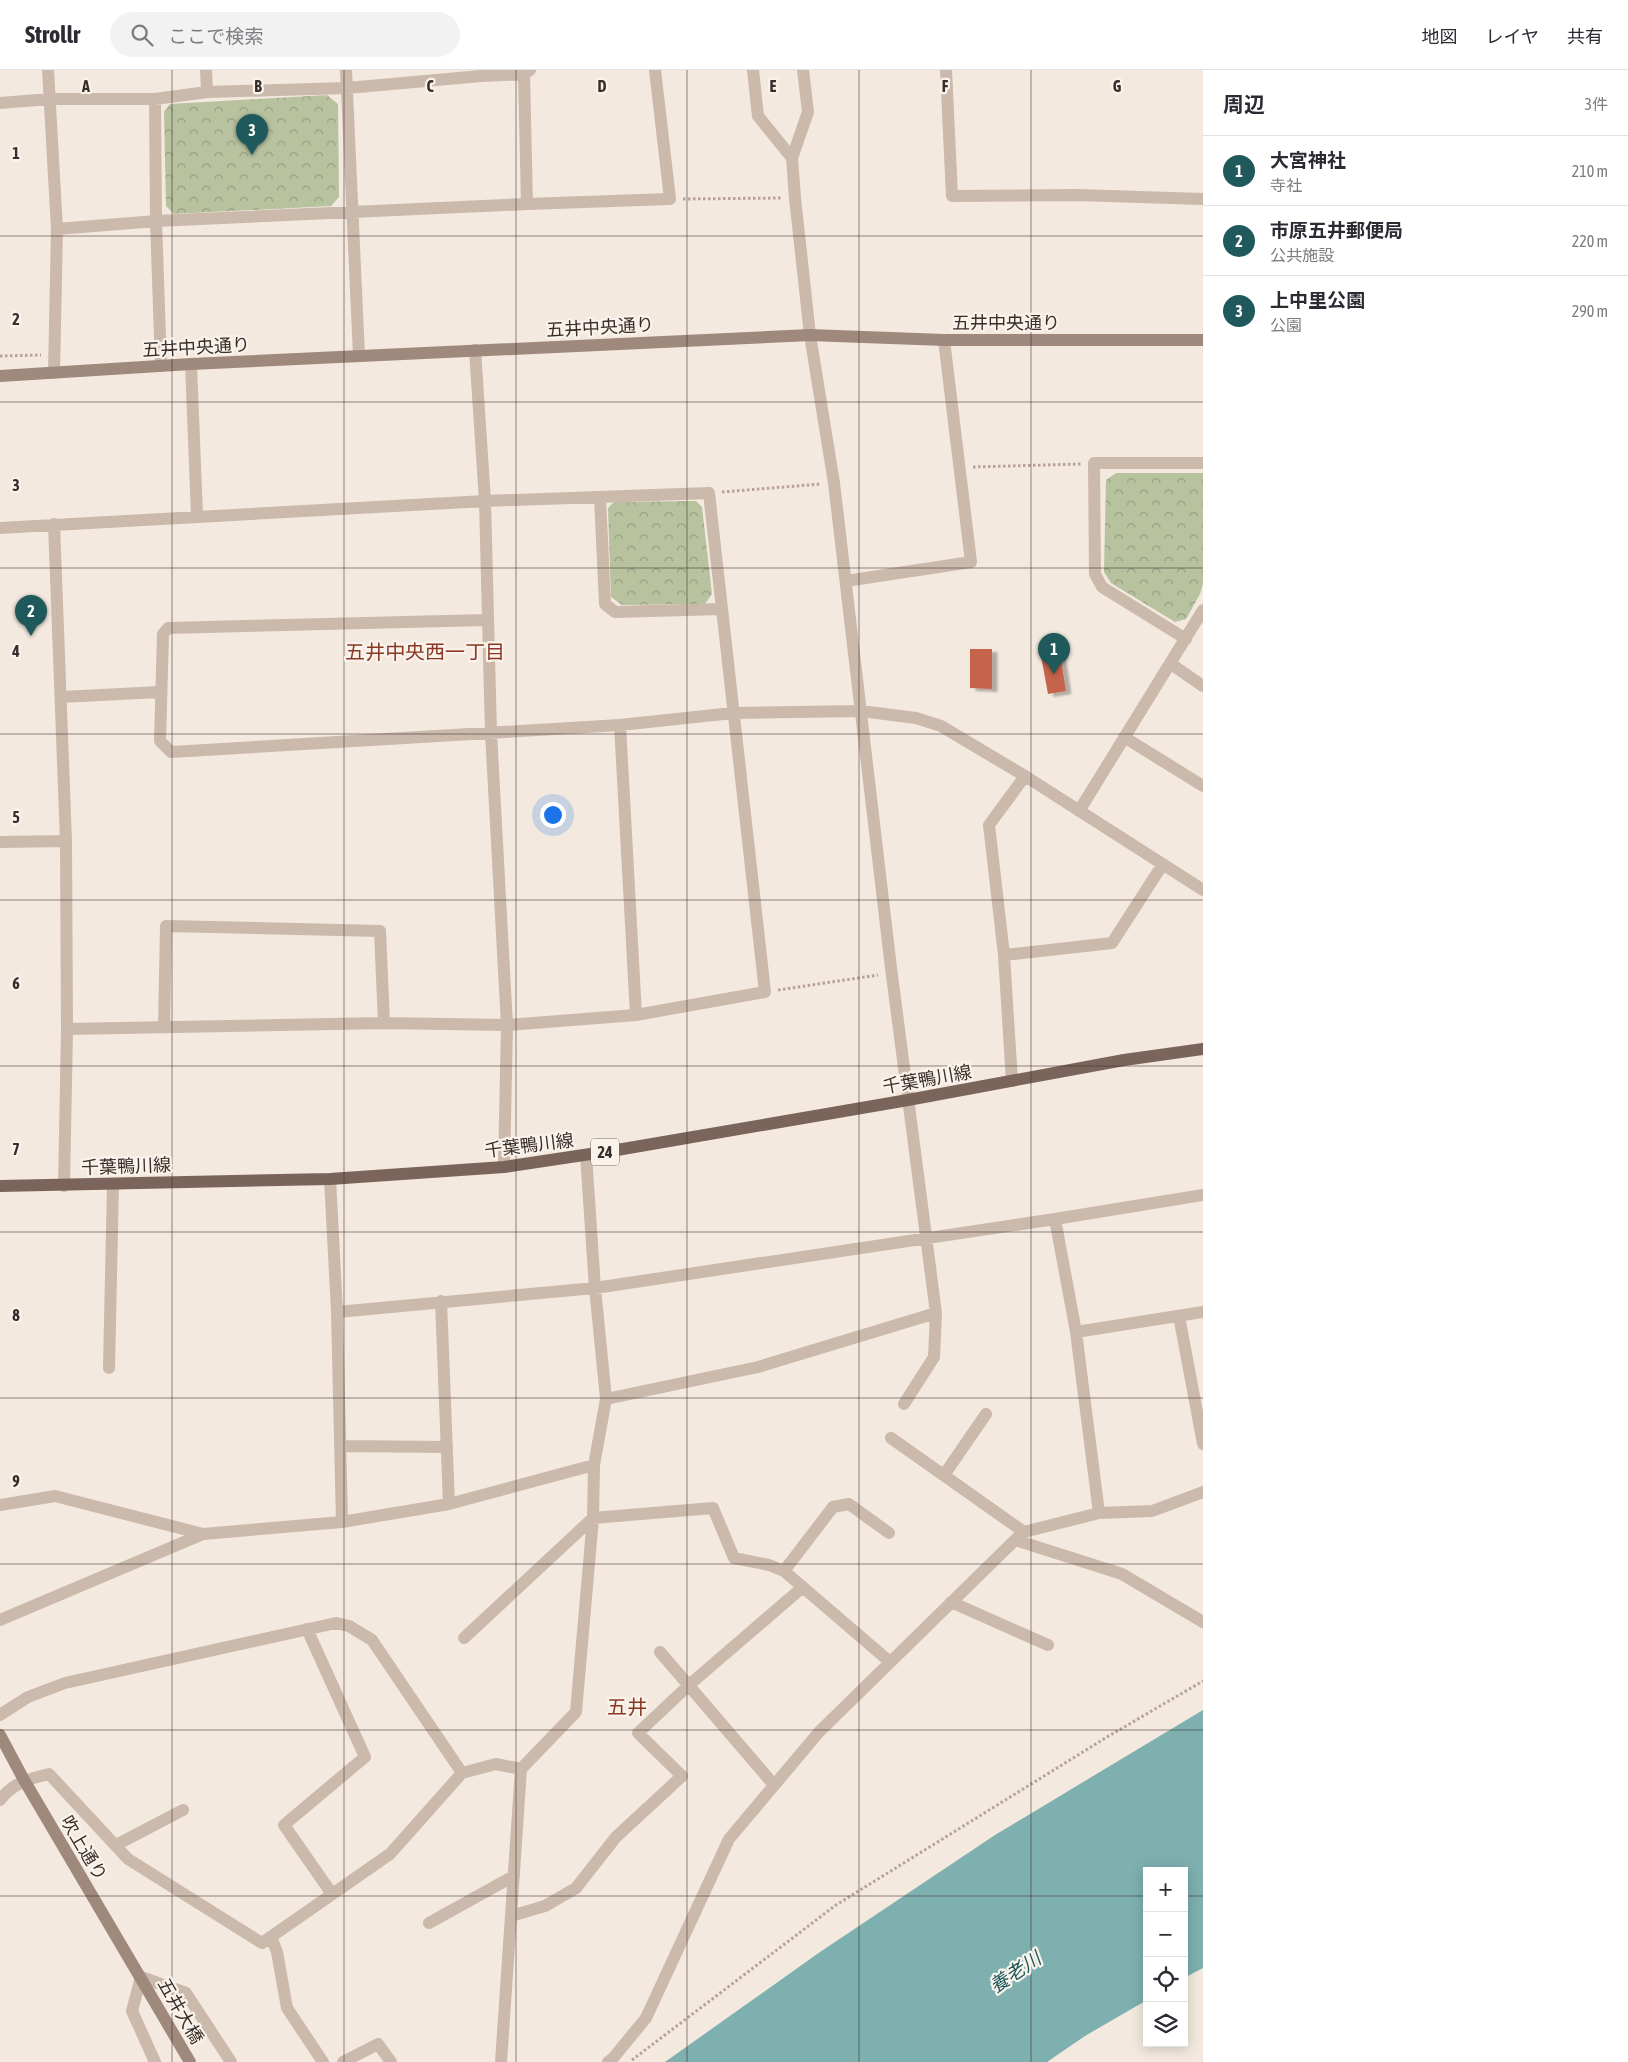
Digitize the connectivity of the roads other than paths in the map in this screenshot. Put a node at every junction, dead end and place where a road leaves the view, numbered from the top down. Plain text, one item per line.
1 (48, 70) edge
2 (206, 70) edge
3 (346, 70) edge
4 (655, 70) edge
5 (753, 70) edge
6 (803, 70) edge
7 (946, 70) edge
8 (527, 72) edge
9 (481, 73) edge
10 (347, 88) junction
11 (207, 92) junction
12 (50, 99) junction
13 (155, 99) junction
14 (0, 103) edge
15 (792, 158) junction
16 (1203, 199) edge
17 (526, 204) junction
18 (352, 213) junction
19 (156, 222) junction
20 (57, 229) junction
21 (810, 335) junction
22 (944, 340) junction
23 (1203, 340) edge
24 (475, 350) junction
25 (358, 356) junction
26 (191, 364) junction
27 (161, 366) junction
28 (54, 373) junction
29 (0, 376) edge
30 (1203, 463) edge
31 (600, 497) junction
32 (485, 501) junction
33 (197, 516) junction
34 (54, 524) junction
35 (0, 528) edge
36 (846, 581) junction
37 (722, 609) junction
38 (1203, 610) edge
39 (487, 620) junction
40 (1186, 639) junction
41 (1171, 664) junction
42 (1203, 686) edge
43 (160, 692) junction
44 (61, 697) junction
45 (861, 711) junction
46 (734, 713) junction
47 (620, 725) junction
48 (491, 733) junction
49 (1124, 737) junction
50 (1025, 776) junction
51 (1203, 786) edge
52 (1079, 812) junction
53 (66, 841) junction
54 (0, 842) edge
55 (1164, 864) junction
56 (1203, 890) edge
57 (1004, 956) junction
58 (636, 1015) junction
59 (384, 1023) junction
60 (507, 1025) junction
61 (164, 1026) junction
62 (67, 1029) junction
63 (1203, 1049) edge
64 (1012, 1081) junction
65 (908, 1100) junction
66 (586, 1155) junction
67 (504, 1167) junction
68 (330, 1178) junction
69 (113, 1184) junction
70 (0, 1186) edge
71 (64, 1186) junction
72 (1203, 1195) edge
73 (1056, 1219) junction
74 (927, 1239) junction
75 (595, 1288) junction
76 (441, 1301) junction
77 (337, 1312) junction
78 (936, 1312) junction
79 (1203, 1312) edge
80 (1179, 1316) junction
81 (1076, 1332) junction
82 (108, 1368) dead end
83 (606, 1399) junction
84 (904, 1404) dead end
85 (986, 1414) dead end
86 (891, 1438) dead end
87 (1203, 1444) edge
88 (340, 1446) junction
89 (447, 1447) junction
90 (594, 1465) junction
91 (944, 1475) junction
92 (1203, 1492) edge
93 (449, 1504) junction
94 (0, 1505) edge
95 (1099, 1513) junction
96 (593, 1518) junction
97 (342, 1522) junction
98 (203, 1534) junction
99 (889, 1534) dead end
100 (1019, 1536) junction
101 (784, 1571) junction
102 (803, 1587) junction
103 (951, 1602) junction
104 (0, 1620) edge
105 (1203, 1622) edge
106 (306, 1629) junction
107 (464, 1638) dead end
108 (1048, 1645) dead end
109 (660, 1652) dead end
110 (890, 1662) junction
111 (689, 1686) junction
112 (0, 1715) edge
113 (0, 1735) edge
114 (521, 1769) junction
115 (462, 1773) junction
116 (24, 1780) junction
117 (774, 1785) junction
118 (0, 1800) edge
119 (184, 1810) dead end
120 (116, 1846) junction
121 (514, 1876) junction
122 (332, 1894) junction
123 (511, 1916) junction
124 (429, 1923) dead end
125 (271, 1937) junction
126 (141, 1977) junction
127 (154, 2062) edge
128 (190, 2062) edge
129 (231, 2062) edge
130 (322, 2062) edge
131 (344, 2062) edge
132 (391, 2062) edge
133 (501, 2062) edge
134 (608, 2062) edge

1 - 12 street
2 - 11 street
3 - 10 street
4 - 17 street
5 - 15 street
6 - 15 street
7 - 16 street
8 - 9 street
8 - 17 street
9 - 10 street
10 - 11 street
10 - 18 street
11 - 13 street
12 - 13 street
12 - 14 street
12 - 20 street
13 - 19 street
15 - 21 street
17 - 18 street
18 - 19 street
18 - 25 street
19 - 20 street
19 - 27 street
20 - 28 street
21 - 22 street, 五井中央通り
21 - 24 street, 五井中央通り
21 - 36 street
22 - 23 street, 五井中央通り
22 - 36 street
24 - 25 street, 五井中央通り
24 - 32 street
25 - 26 street, 五井中央通り
26 - 27 street, 五井中央通り
26 - 33 street
27 - 28 street, 五井中央通り
28 - 29 street, 五井中央通り
30 - 40 street
31 - 32 street
31 - 37 street
31 - 37 street
32 - 33 street
32 - 39 street
33 - 34 street
34 - 35 street
34 - 44 street
36 - 45 street
37 - 46 street
38 - 40 street
39 - 43 street
39 - 48 street
40 - 41 street
41 - 42 street
41 - 49 street
43 - 44 street
43 - 48 street
44 - 53 street
45 - 46 street
45 - 50 street
45 - 65 street
46 - 47 street
46 - 58 street
47 - 48 street
47 - 58 street
48 - 60 street
49 - 51 street
49 - 52 street
50 - 52 street
50 - 57 street
52 - 55 street
53 - 54 street
53 - 62 street
55 - 56 street
55 - 57 street
57 - 64 street
58 - 60 street
59 - 60 street
59 - 61 street
59 - 61 street
60 - 67 street
61 - 62 street
62 - 71 street
63 - 64 main road, 千葉鴨川線 / 24
64 - 65 main road, 千葉鴨川線 / 24
65 - 66 main road, 千葉鴨川線 / 24
65 - 74 street
66 - 67 main road, 千葉鴨川線 / 24
66 - 75 street
67 - 68 main road, 千葉鴨川線 / 24
68 - 69 main road, 千葉鴨川線 / 24
68 - 77 street
69 - 71 main road, 千葉鴨川線 / 24
69 - 82 street
70 - 71 main road, 千葉鴨川線 / 24
72 - 73 street
73 - 74 street
73 - 81 street
74 - 75 street
74 - 78 street
75 - 76 street
75 - 83 street
76 - 77 street
76 - 89 street
77 - 88 street
78 - 83 street
78 - 84 street
79 - 80 street
80 - 81 street
80 - 87 street
81 - 95 street
83 - 90 street
85 - 91 street
86 - 91 street
88 - 89 street
88 - 97 street
89 - 93 street
90 - 93 street
90 - 96 street
91 - 100 street
92 - 95 street
93 - 97 street
94 - 98 street
95 - 100 street
96 - 101 street
96 - 107 street
96 - 114 street
97 - 98 street
98 - 104 street
99 - 101 street
100 - 103 street
100 - 105 street
101 - 102 street
102 - 110 street
102 - 111 street
103 - 108 street
103 - 110 street
106 - 112 street
106 - 115 street
106 - 122 street
109 - 111 street
110 - 117 street
111 - 117 street
111 - 123 street
113 - 116 street, 吹上通り
114 - 115 street
114 - 121 street
115 - 122 street
116 - 118 street
116 - 120 street
116 - 126 street, 吹上通り
117 - 134 street
119 - 120 street
120 - 125 street
121 - 123 street
121 - 124 street
122 - 125 street
123 - 133 street
125 - 130 street
126 - 127 street
126 - 128 street, 五井大橋
126 - 129 street
131 - 132 street

